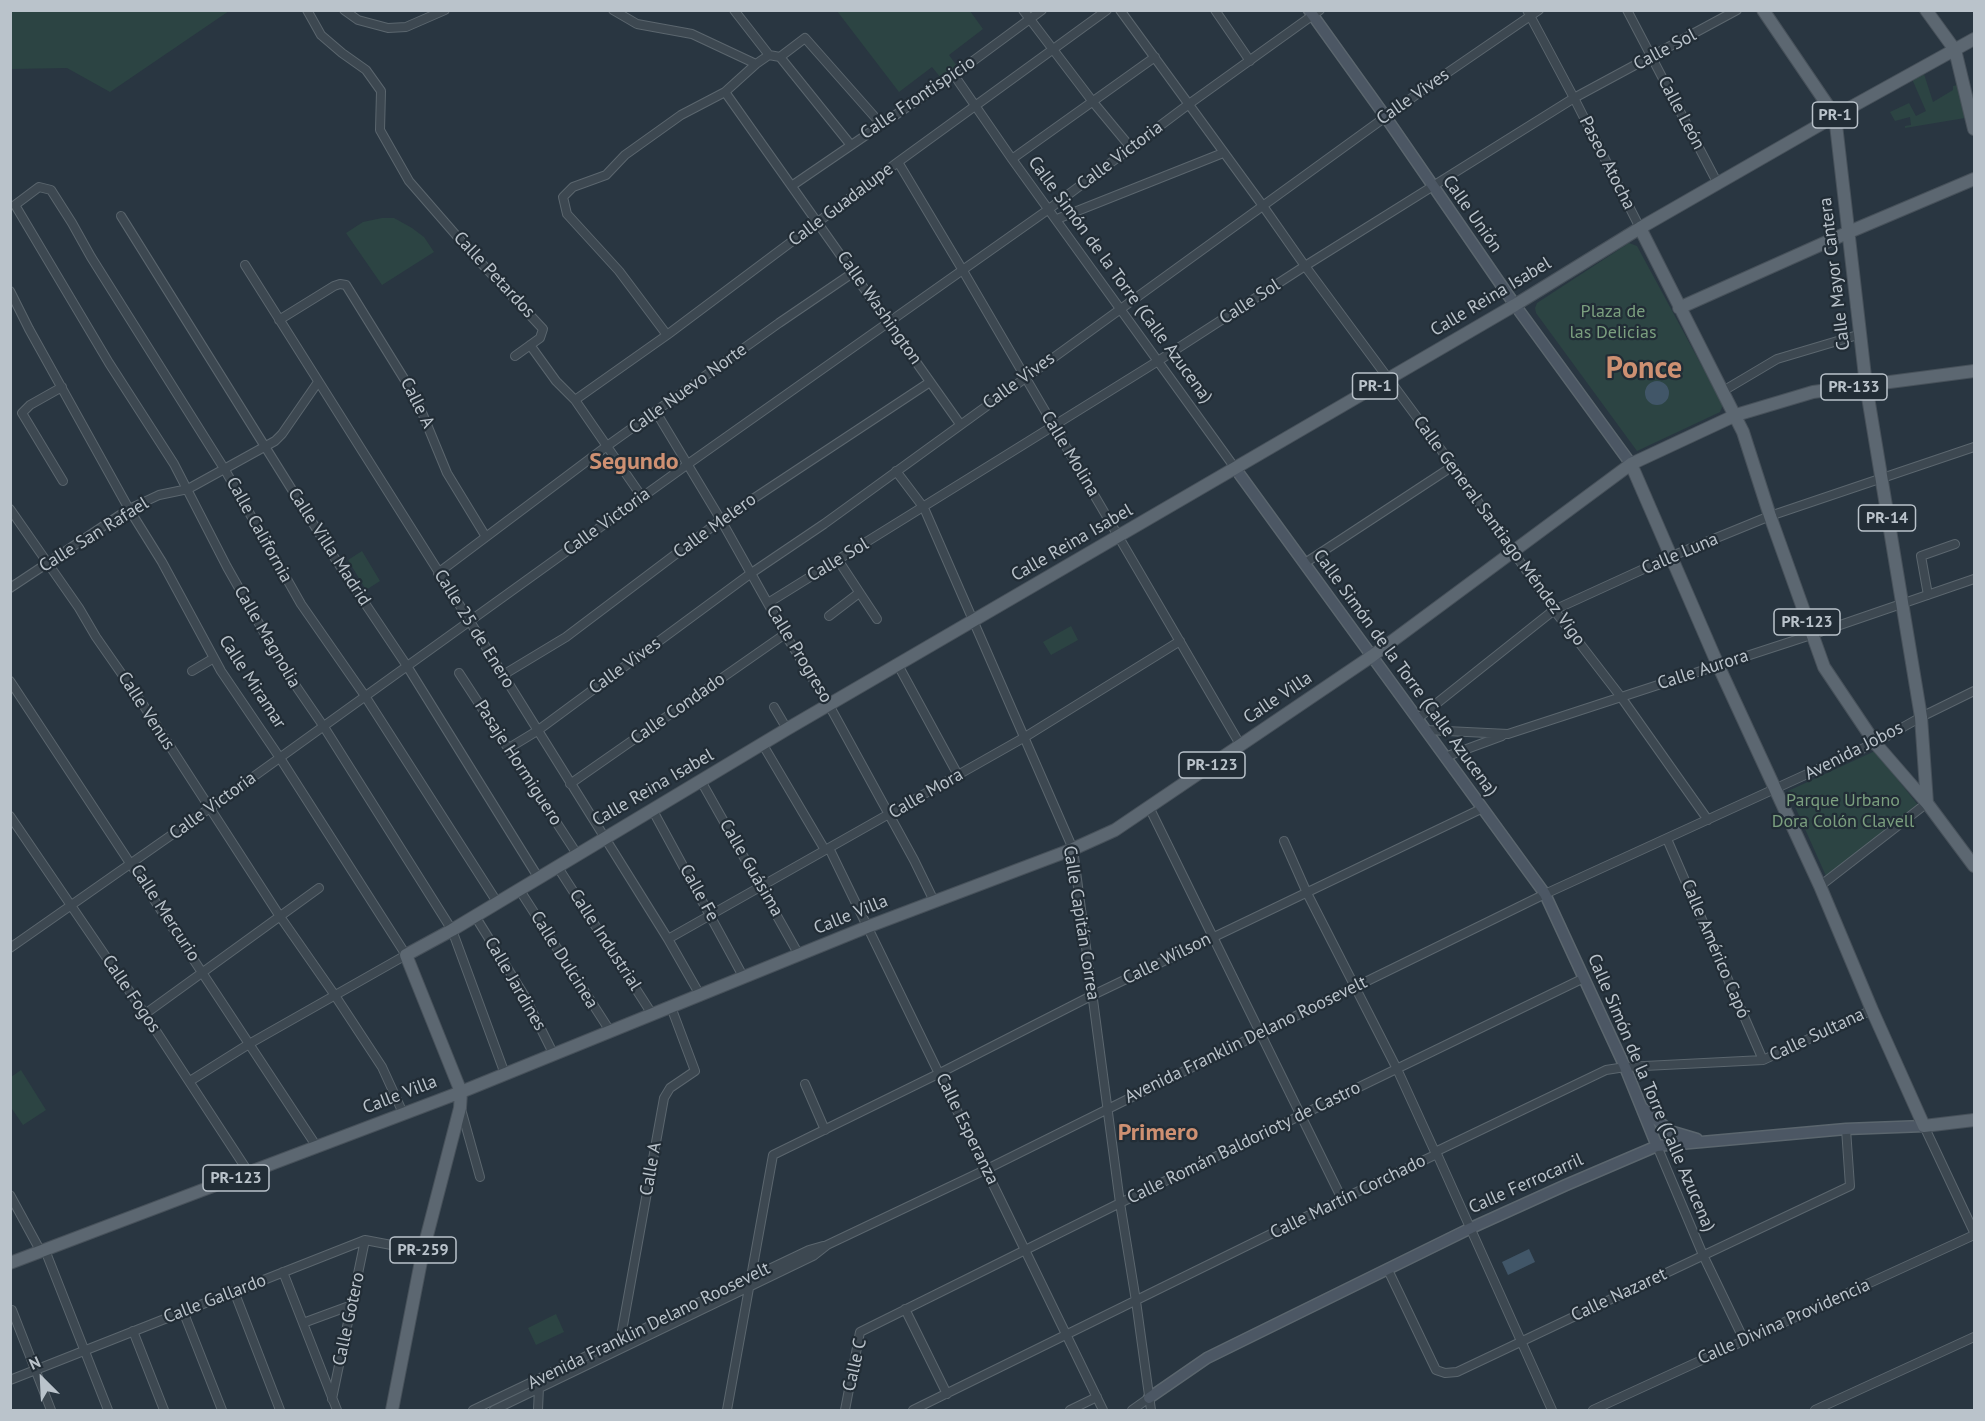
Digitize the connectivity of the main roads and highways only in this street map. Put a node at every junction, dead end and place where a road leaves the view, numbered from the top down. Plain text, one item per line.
1 (1763, 10) edge
2 (1926, 10) edge
3 (1974, 39) edge
4 (1955, 50) junction
5 (1835, 116) junction
6 (1974, 129) edge
7 (1974, 179) edge
8 (1640, 228) junction
9 (1849, 232) junction
10 (1679, 308) junction
11 (1974, 371) edge
12 (1866, 385) junction
13 (1736, 415) junction
14 (1631, 464) junction
15 (1927, 803) junction
16 (1974, 866) edge
17 (406, 955) joint
18 (461, 1092) junction
19 (1974, 1120) edge
20 (10, 1263) edge
21 (392, 1410) edge

1 - 5 main road, Calle Mayor Cantera / PR-14
2 - 4 main road
3 - 4 main road, Calle Reina Isabel / PR-1
4 - 5 main road, Calle Reina Isabel / PR-1
4 - 6 main road
5 - 8 main road, Calle Reina Isabel / PR-1
5 - 9 main road, Calle Mayor Cantera / PR-14
7 - 9 main road
8 - 10 main road
8 - 17 main road, Calle Reina Isabel / PR-1
9 - 10 main road
9 - 12 main road, Calle Mayor Cantera / PR-14
10 - 13 main road
11 - 12 main road, PR-133
12 - 13 main road, PR-133
12 - 15 main road, Calle Mayor Cantera / PR-14
13 - 14 main road, PR-133
13 - 15 main road, PR-123
14 - 18 main road, Calle Villa / PR-123
14 - 19 main road, Calle Ferrocarril
15 - 16 main road
17 - 18 main road, Calle Miramar
18 - 20 main road, Calle Villa / PR-123
18 - 21 main road, PR-259

